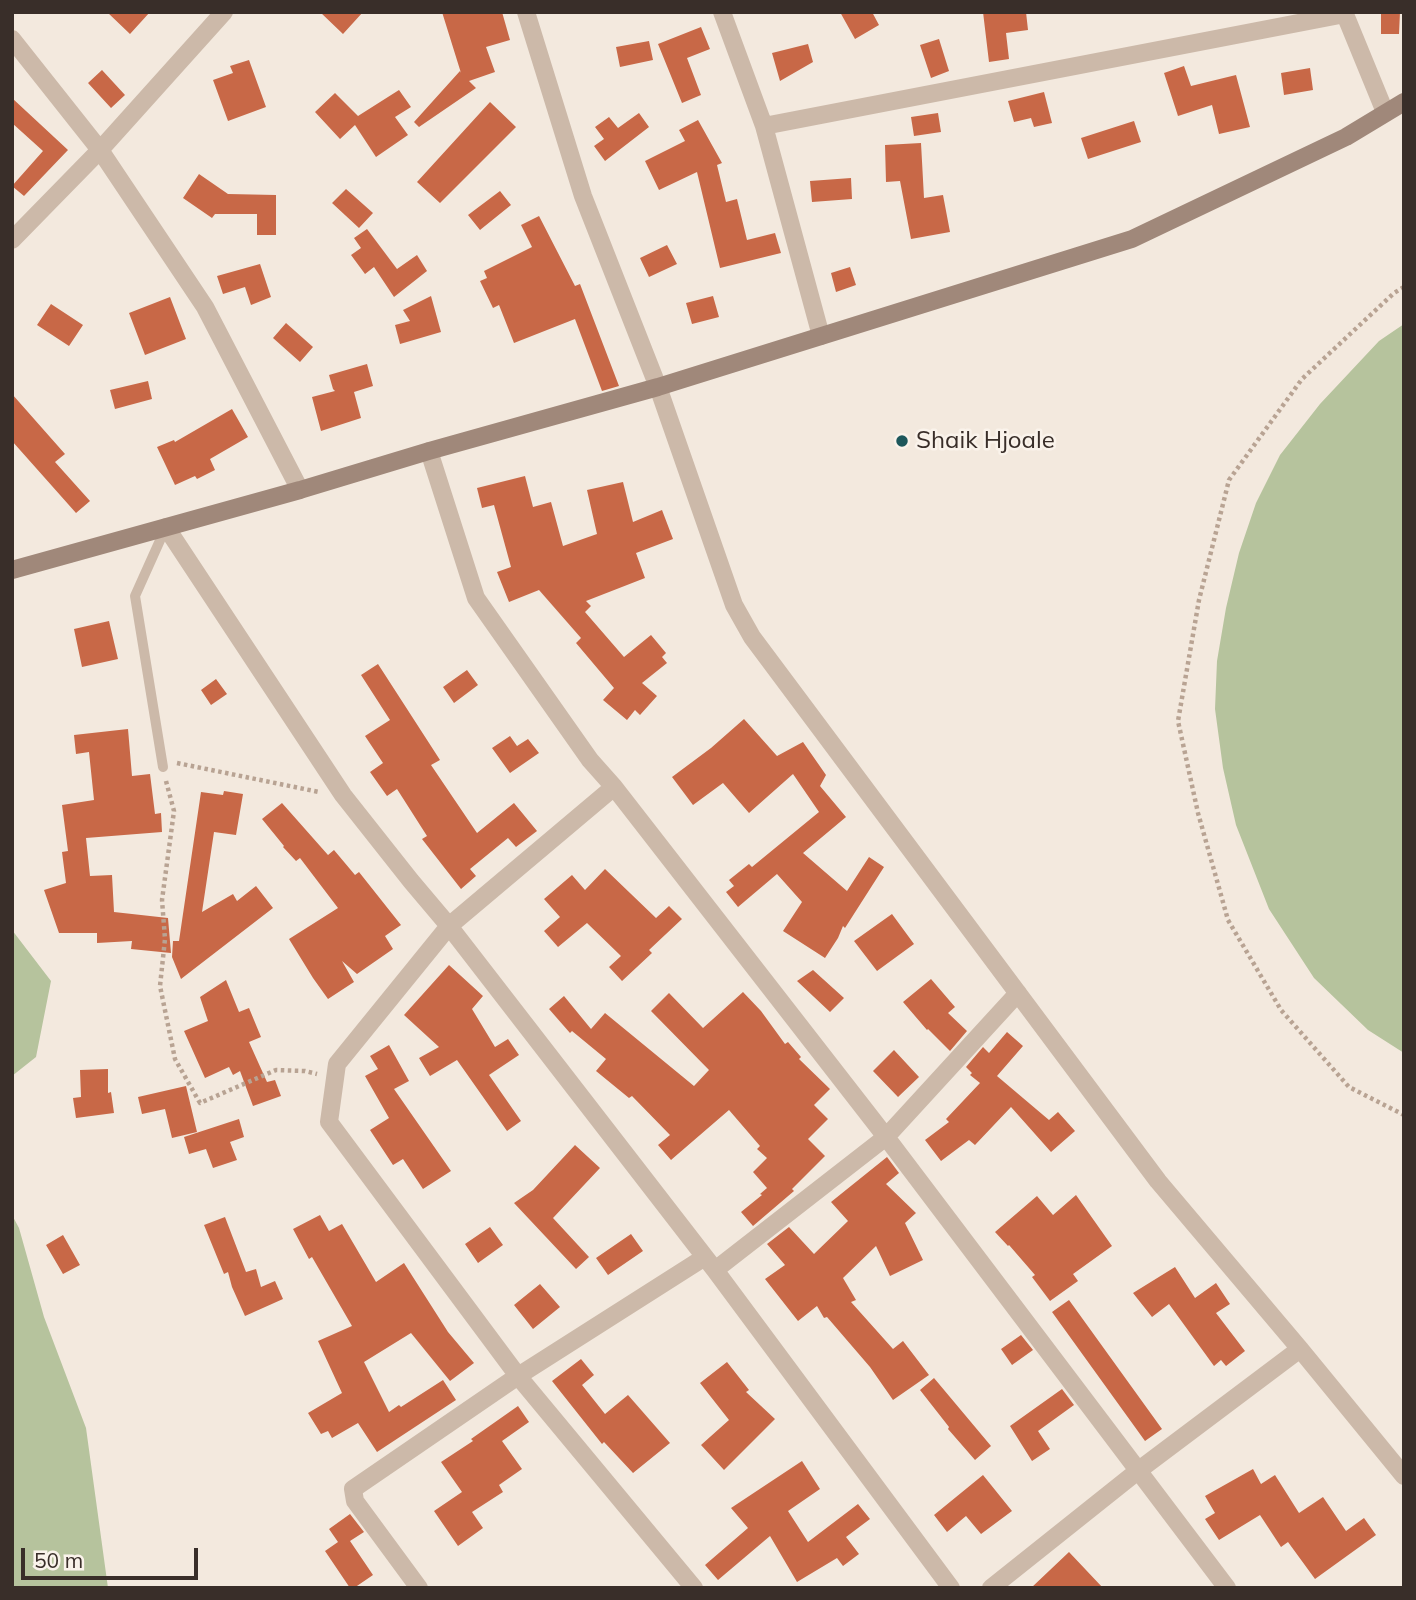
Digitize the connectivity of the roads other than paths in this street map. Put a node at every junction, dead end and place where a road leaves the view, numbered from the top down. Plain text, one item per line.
1 (224, 12) edge
2 (526, 12) edge
3 (722, 12) edge
4 (1345, 13) edge
5 (12, 39) edge
6 (1404, 102) edge
7 (1385, 112) junction
8 (764, 126) junction
9 (100, 150) junction
10 (12, 240) edge
11 (821, 336) junction
12 (657, 387) junction
13 (429, 451) junction
14 (300, 490) junction
15 (166, 527) junction
16 (12, 570) edge
17 (162, 764) road end
18 (614, 787) junction
19 (449, 926) junction
20 (1018, 993) junction
21 (886, 1137) junction
22 (710, 1264) junction
23 (1300, 1349) junction
24 (518, 1376) junction
25 (1139, 1469) junction
26 (1404, 1476) edge
27 (419, 1588) edge
28 (694, 1588) edge
29 (951, 1588) edge
30 (991, 1588) edge
31 (1227, 1588) edge

1 - 9 street
2 - 12 street
3 - 8 street
4 - 7 street
4 - 8 street
5 - 9 street
6 - 7 street
7 - 11 street
8 - 11 street
9 - 10 street
9 - 14 street
11 - 12 street
12 - 13 street
12 - 20 street
13 - 14 street
13 - 18 street
14 - 15 street
15 - 16 street
15 - 17 lane
15 - 19 street
18 - 19 street
18 - 21 street
19 - 22 street
19 - 24 street
20 - 21 street
20 - 23 street
21 - 22 street
21 - 25 street
22 - 24 street
22 - 29 street
23 - 25 street
23 - 26 street
24 - 27 street
24 - 28 street
25 - 30 street
25 - 31 street

